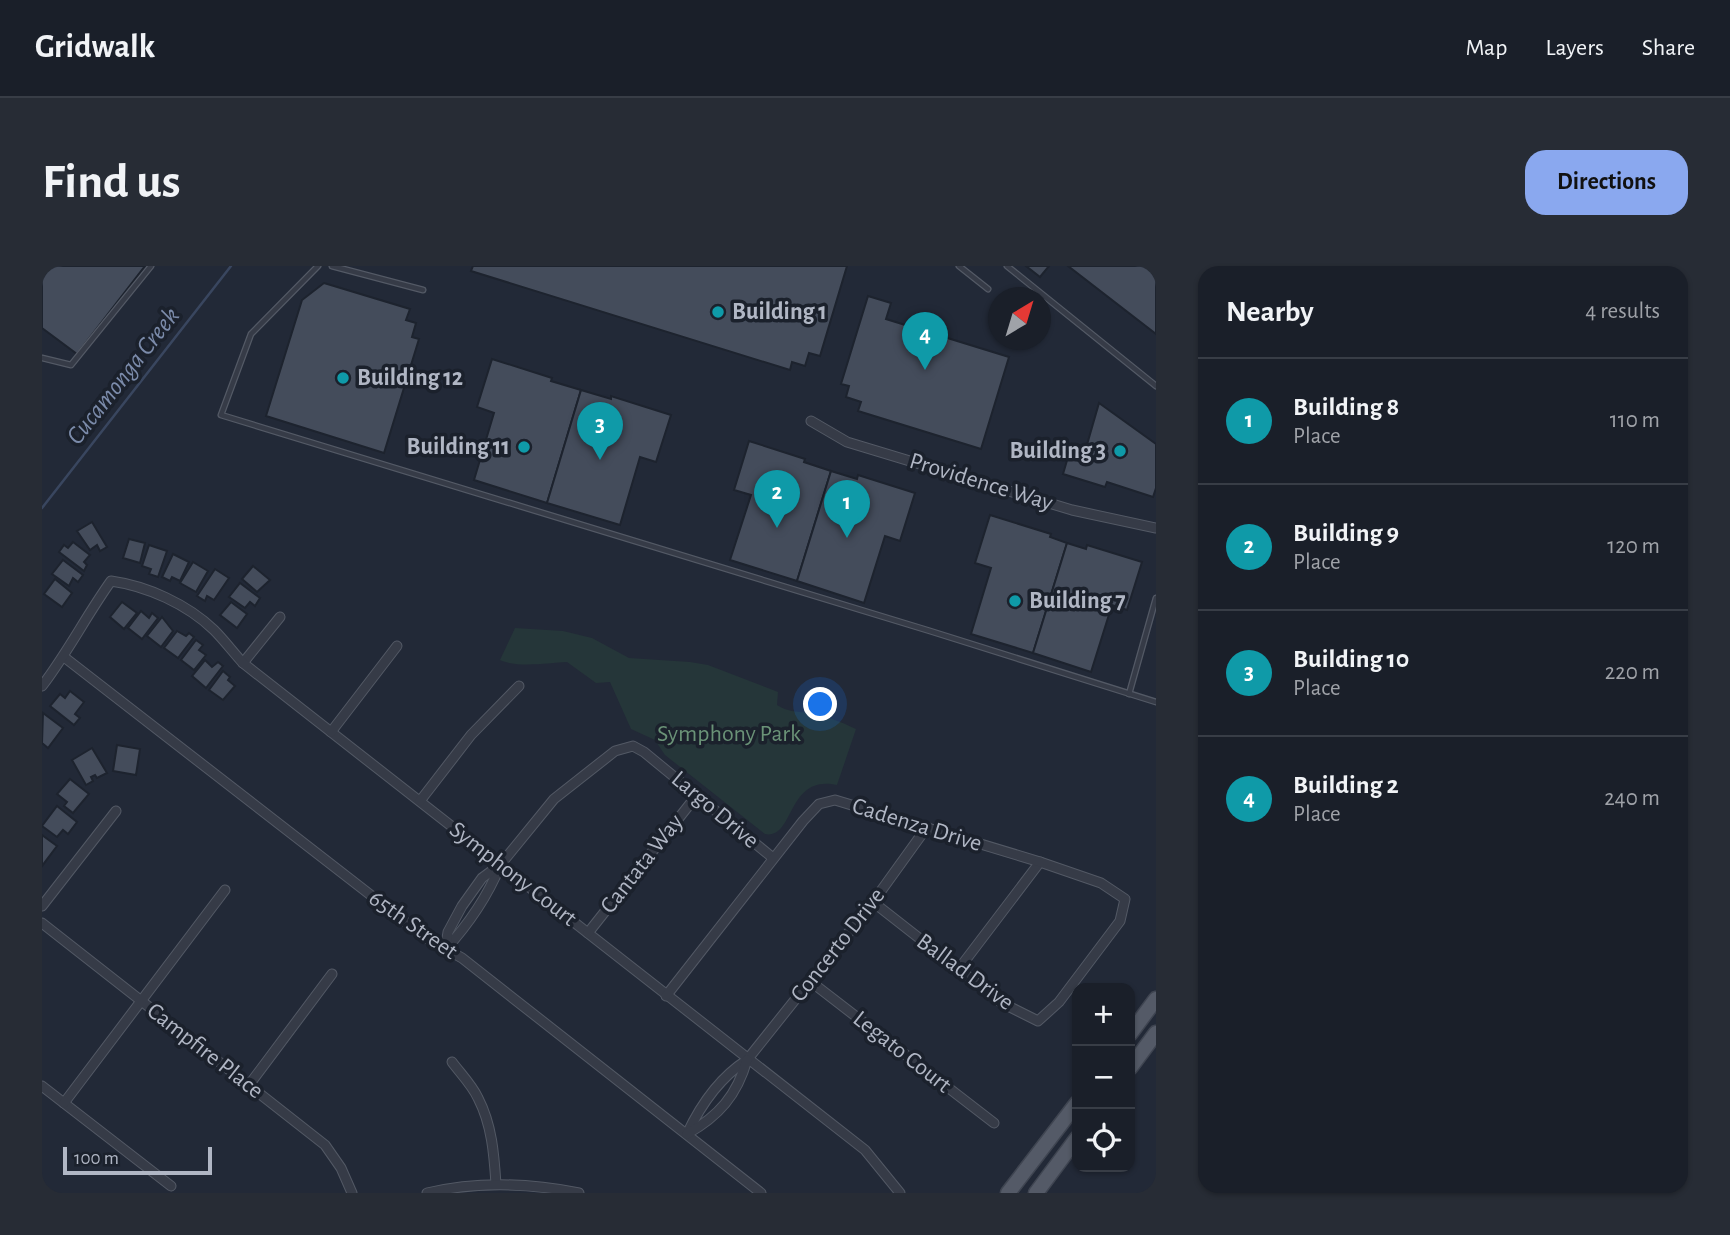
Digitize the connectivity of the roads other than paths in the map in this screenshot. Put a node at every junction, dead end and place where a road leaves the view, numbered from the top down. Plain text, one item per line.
1 (151, 266) edge
2 (318, 266) edge
3 (332, 266) edge
4 (959, 266) edge
5 (1007, 266) edge
6 (988, 289) dead end
7 (423, 290) dead end
8 (42, 358) edge
9 (1156, 386) edge
10 (811, 421) dead end
11 (1156, 528) edge
12 (1156, 598) edge
13 (280, 617) dead end
14 (397, 646) dead end
15 (64, 657) junction
16 (243, 663) junction
17 (42, 686) edge
18 (519, 686) dead end
19 (1129, 694) junction
20 (1156, 702) edge
21 (331, 732) junction
22 (697, 795) junction
23 (420, 801) junction
24 (116, 811) dead end
25 (927, 827) junction
26 (774, 858) junction
27 (1040, 862) junction
28 (500, 864) junction
29 (225, 890) dead end
30 (1125, 899) joint
31 (873, 902) junction
32 (42, 906) edge
33 (42, 923) edge
34 (588, 933) junction
35 (445, 951) junction
36 (958, 970) junction
37 (332, 974) dead end
38 (810, 981) junction
39 (666, 996) junction
40 (1156, 999) edge
41 (141, 1001) junction
42 (1135, 1027) edge
43 (1156, 1033) edge
44 (747, 1060) junction
45 (1135, 1061) edge
46 (452, 1062) dead end
47 (249, 1085) junction
48 (42, 1086) edge
49 (64, 1103) junction
50 (1072, 1109) edge
51 (994, 1123) dead end
52 (687, 1134) junction
53 (1072, 1145) edge
54 (496, 1184) junction
55 (171, 1186) dead end
56 (352, 1193) edge
57 (427, 1193) edge
58 (579, 1193) edge
59 (761, 1193) edge
60 (901, 1193) edge
61 (1009, 1193) edge
62 (1036, 1193) edge

1 - 8 lane
2 - 19 lane
3 - 7 lane
4 - 6 lane
5 - 9 lane
10 - 11 street, Providence Way
12 - 19 lane
13 - 16 street
14 - 21 street
15 - 16 street, Symphony Court
15 - 17 street
15 - 35 street, 65th Street
16 - 21 street, Symphony Court
18 - 23 street
19 - 20 lane
21 - 23 street, Symphony Court
22 - 26 street, Largo Drive
22 - 28 street, Largo Drive
22 - 34 street, Cantata Way
23 - 28 street, Symphony Court
24 - 32 street
25 - 26 street, Cadenza Drive
25 - 27 street, Cadenza Drive
25 - 31 street, Concerto Drive
26 - 39 street, Cadenza Drive
27 - 30 street, Cadenza Drive
27 - 36 street
28 - 34 street, Symphony Court
28 - 35 street, Largo Drive
29 - 41 street
30 - 36 street, Ballad Drive
31 - 36 street, Ballad Drive
31 - 38 street, Concerto Drive
33 - 41 street, Campfire Place
34 - 39 street, Symphony Court
35 - 52 street, 65th Street
37 - 47 street
38 - 44 street, Concerto Drive
38 - 51 street, Legato Court
39 - 44 street, Symphony Court
40 - 42 main road
41 - 47 street, Campfire Place
41 - 49 street
43 - 45 main road
44 - 52 street, Concerto Drive
44 - 52 street, Concerto Drive
44 - 60 street, Symphony Court
46 - 54 street
47 - 56 street, Campfire Place
48 - 49 street
49 - 55 street
50 - 61 main road
52 - 59 street, 65th Street
53 - 62 main road
54 - 57 street
54 - 58 street

